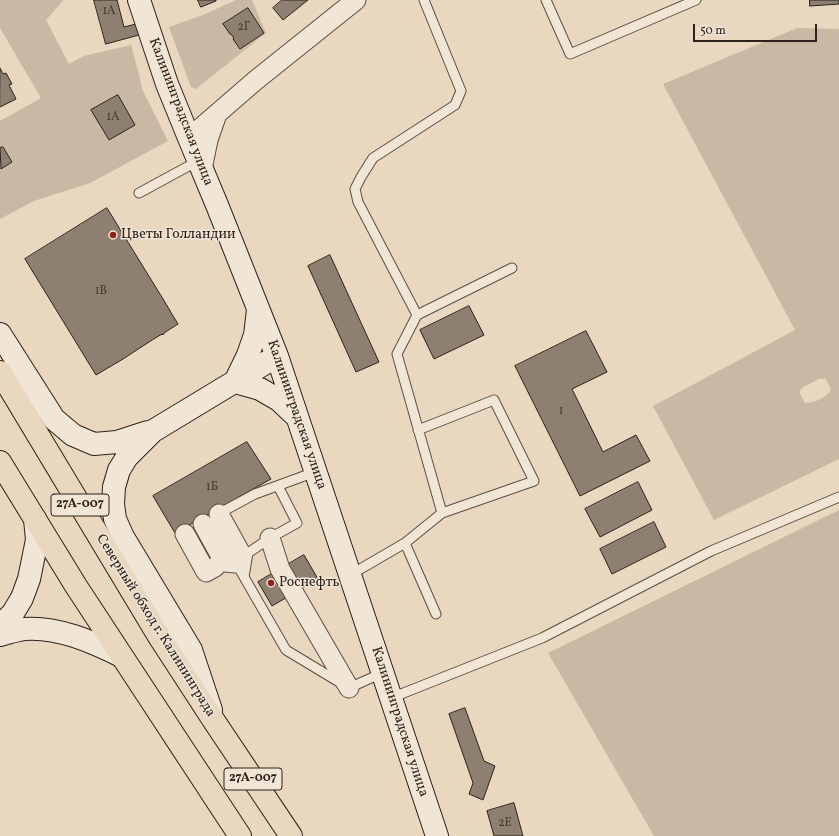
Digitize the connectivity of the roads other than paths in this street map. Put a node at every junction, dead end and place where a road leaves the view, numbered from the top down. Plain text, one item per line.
1 (139, 0) edge
2 (356, 0) edge
3 (424, 0) edge
4 (546, 0) edge
5 (696, 0) edge
6 (217, 114) junction
7 (189, 138) junction
8 (200, 165) junction
9 (139, 193) dead end
10 (512, 268) dead end
11 (258, 308) junction
12 (417, 315) junction
13 (0, 334) edge
14 (277, 356) junction
15 (0, 372) edge
16 (235, 382) junction
17 (297, 417) junction
18 (418, 430) junction
19 (153, 431) junction
20 (0, 462) edge
21 (315, 472) junction
22 (278, 486) junction
23 (839, 497) edge
24 (442, 513) junction
25 (35, 519) junction
26 (202, 524) junction
27 (270, 538) junction
28 (405, 543) junction
29 (230, 567) junction
30 (350, 575) junction
31 (436, 614) dead end
32 (0, 626) edge
33 (0, 635) edge
34 (122, 656) junction
35 (382, 674) junction
36 (349, 688) junction
37 (391, 698) junction
38 (214, 721) junction
39 (240, 836) edge
40 (291, 836) edge
41 (437, 836) edge

1 - 7 street, Калининградская улица
2 - 6 street
3 - 12 lane
4 - 5 lane
6 - 7 street
6 - 8 street
7 - 8 street, Калининградская улица
8 - 9 lane
8 - 11 street, Калининградская улица
10 - 12 lane
11 - 14 street, Калининградская улица
11 - 16 street
12 - 18 lane
13 - 19 street
14 - 16 street
14 - 17 street, Калининградская улица
15 - 38 highway, Северный обход г. Калининграда / 27А-007
16 - 17 street
16 - 19 street
17 - 21 street, Калининградская улица
18 - 24 lane
18 - 24 lane
19 - 38 street
20 - 25 highway, 27А-007
21 - 22 lane
21 - 30 street, Калининградская улица
22 - 26 lane
22 - 27 lane
23 - 37 lane
24 - 28 lane
25 - 32 street
25 - 34 highway, 27А-007
26 - 29 street
26 - 29 street
27 - 29 lane
27 - 36 street
28 - 30 lane
28 - 31 lane
29 - 36 lane
30 - 35 street, Калининградская улица
33 - 34 street
34 - 39 highway, 27А-007
35 - 36 lane
35 - 37 street, Калининградская улица
37 - 41 street, Калининградская улица
38 - 40 highway, Северный обход г. Калининграда / 27А-007

